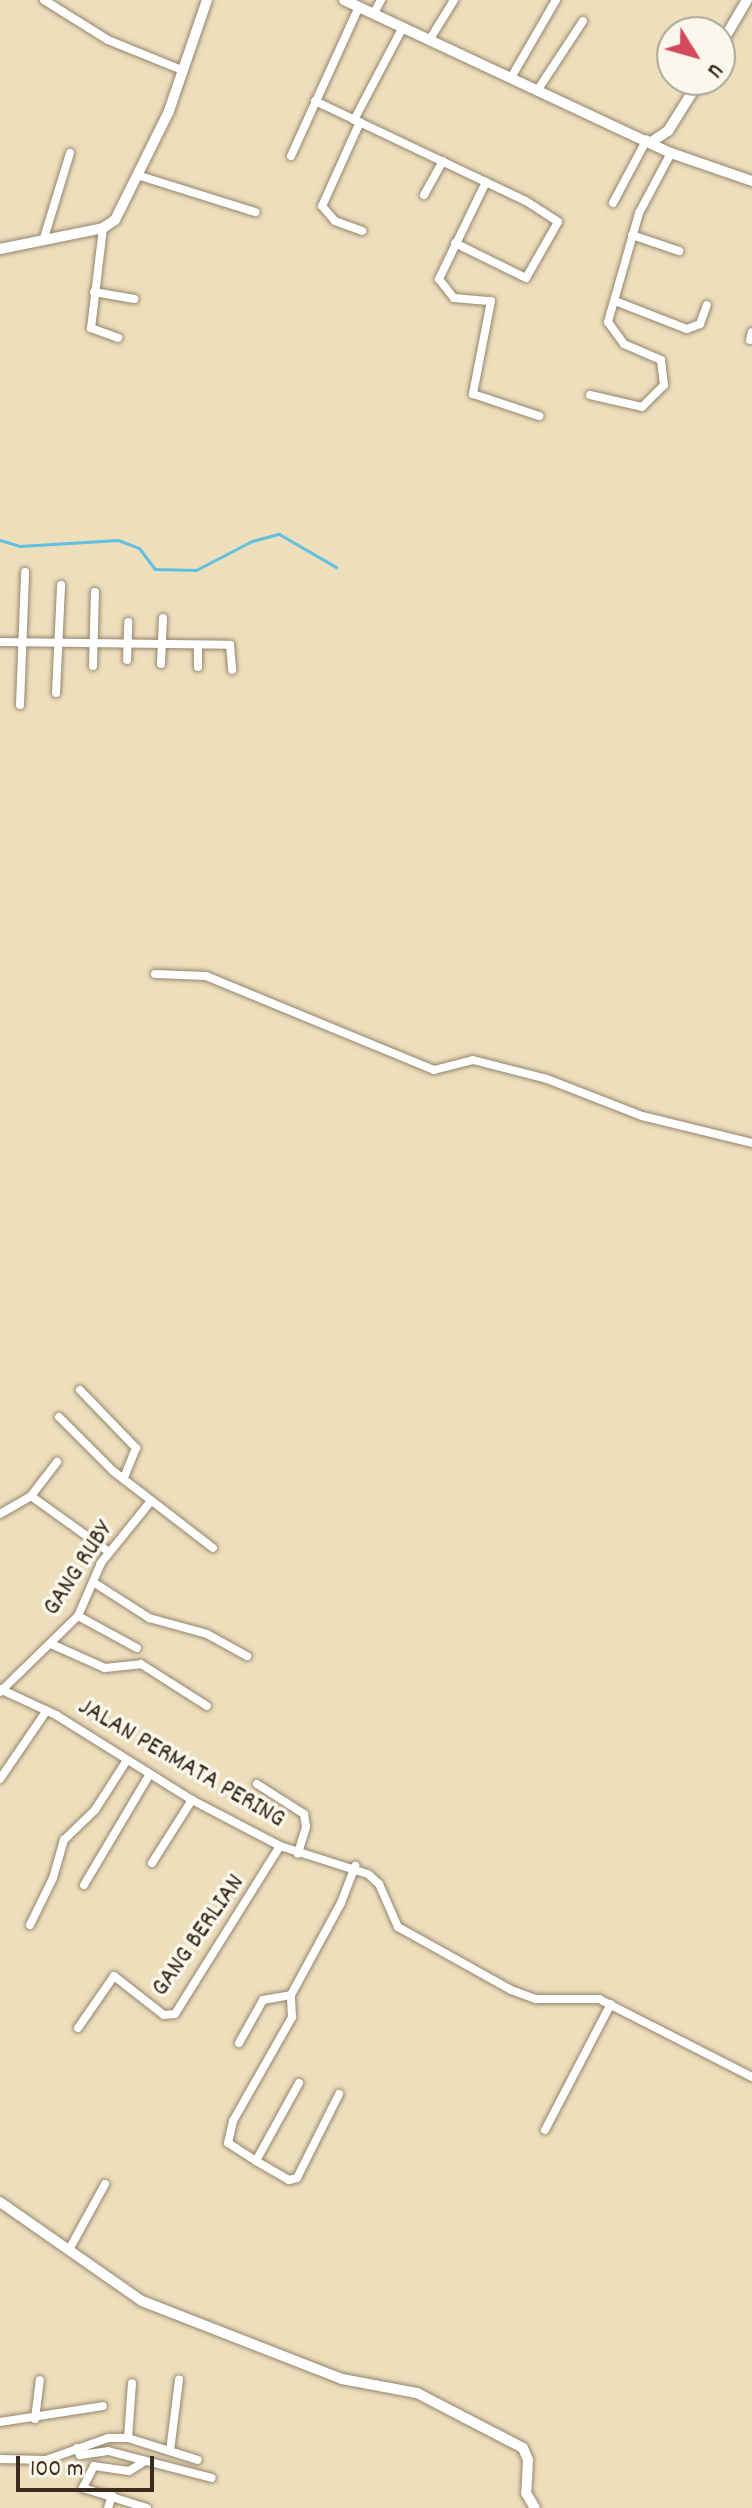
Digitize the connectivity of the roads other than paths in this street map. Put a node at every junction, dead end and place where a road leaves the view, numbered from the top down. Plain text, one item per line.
1 (44, 0) edge
2 (207, 0) edge
3 (344, 0) edge
4 (381, 0) edge
5 (454, 0) edge
6 (556, 0) edge
7 (747, 0) edge
8 (359, 7) junction
9 (374, 13) junction
10 (736, 19) edge
11 (583, 21) dead end
12 (403, 27) junction
13 (430, 39) junction
14 (182, 70) junction
15 (512, 76) junction
16 (539, 88) junction
17 (690, 96) edge
18 (315, 101) junction
19 (357, 121) junction
20 (650, 140) junction
21 (70, 153) dead end
22 (671, 153) junction
23 (291, 156) dead end
24 (443, 161) junction
25 (140, 176) junction
26 (752, 181) edge
27 (486, 182) junction
28 (424, 195) dead end
29 (613, 203) dead end
30 (255, 212) dead end
31 (103, 228) junction
32 (362, 231) dead end
33 (46, 234) junction
34 (632, 235) junction
35 (455, 243) junction
36 (0, 249) edge
37 (679, 251) dead end
38 (94, 292) junction
39 (134, 299) dead end
40 (615, 301) junction
41 (707, 305) dead end
42 (118, 338) dead end
43 (590, 395) dead end
44 (539, 416) dead end
45 (25, 572) dead end
46 (61, 585) dead end
47 (95, 592) dead end
48 (163, 618) dead end
49 (128, 622) dead end
50 (59, 641) junction
51 (0, 642) edge
52 (22, 642) junction
53 (93, 642) junction
54 (127, 643) junction
55 (162, 644) junction
56 (198, 645) junction
57 (127, 660) dead end
58 (161, 664) dead end
59 (93, 666) dead end
60 (198, 667) dead end
61 (232, 670) dead end
62 (56, 693) dead end
63 (20, 705) dead end
64 (155, 974) dead end
65 (752, 1143) edge
66 (80, 1390) dead end
67 (59, 1417) dead end
68 (57, 1462) dead end
69 (124, 1477) junction
70 (31, 1496) junction
71 (151, 1501) junction
72 (0, 1514) edge
73 (213, 1548) dead end
74 (109, 1552) junction
75 (93, 1582) junction
76 (78, 1616) junction
77 (51, 1644) junction
78 (137, 1648) dead end
79 (247, 1656) dead end
80 (1, 1690) edge
81 (207, 1706) dead end
82 (47, 1710) junction
83 (127, 1760) junction
84 (150, 1774) junction
85 (0, 1779) edge
86 (257, 1784) dead end
87 (192, 1800) junction
88 (280, 1846) junction
89 (298, 1854) junction
90 (152, 1863) dead end
91 (355, 1866) junction
92 (84, 1885) dead end
93 (30, 1925) dead end
94 (291, 1995) junction
95 (611, 2004) junction
96 (78, 2028) dead end
97 (239, 2043) dead end
98 (752, 2077) edge
99 (299, 2083) dead end
100 (339, 2094) dead end
101 (545, 2130) dead end
102 (256, 2161) junction
103 (105, 2184) dead end
104 (0, 2202) edge
105 (70, 2248) junction
106 (40, 2380) dead end
107 (179, 2380) dead end
108 (132, 2383) dead end
109 (103, 2406) dead end
110 (35, 2419) junction
111 (0, 2422) edge
112 (128, 2438) junction
113 (77, 2448) junction
114 (170, 2451) junction
115 (0, 2459) edge
116 (198, 2460) dead end
117 (145, 2461) junction
118 (212, 2478) dead end
119 (112, 2496) junction
120 (108, 2508) edge
121 (147, 2508) edge
122 (534, 2508) edge

1 - 14 street
2 - 14 street
3 - 8 street
4 - 9 street
5 - 13 street
6 - 15 street
7 - 10 street
8 - 9 street
8 - 18 street
9 - 12 street
11 - 16 street
12 - 13 street
12 - 19 street
13 - 15 street
14 - 25 street
15 - 16 street
16 - 20 street
17 - 20 street
18 - 19 street
18 - 23 street
19 - 24 street
19 - 32 street
20 - 22 street
20 - 29 street
21 - 33 street
22 - 26 street
22 - 34 street
24 - 27 street
24 - 28 street
25 - 30 street
25 - 31 street
27 - 35 street
27 - 35 street
31 - 33 street
31 - 38 street
33 - 36 street
34 - 37 street
34 - 40 street
35 - 44 street
38 - 39 street
38 - 42 street
40 - 41 street
40 - 43 street
45 - 52 street
46 - 50 street
47 - 53 street
48 - 55 street
49 - 54 street
50 - 52 street
50 - 53 street
50 - 62 street
51 - 52 street
52 - 63 street
53 - 54 street
53 - 59 street
54 - 55 street
54 - 57 street
55 - 56 street
55 - 58 street
56 - 60 street
56 - 61 street
64 - 65 street
66 - 69 street
67 - 69 street
68 - 70 street
69 - 71 street
70 - 72 street
70 - 74 street
71 - 73 street
71 - 74 street, GANG RUBY
74 - 75 street, GANG RUBY
75 - 76 street, GANG RUBY
75 - 79 street
76 - 77 street, GANG RUBY
76 - 78 street
77 - 80 street, GANG RUBY
77 - 81 street
80 - 82 street, JALAN PERMATA PERING
82 - 83 street, JALAN PERMATA PERING
82 - 85 street
83 - 84 street, JALAN PERMATA PERING
83 - 93 street
84 - 87 street, JALAN PERMATA PERING
84 - 92 street
86 - 89 street
87 - 88 street, JALAN PERMATA PERING
87 - 90 street
88 - 89 street, JALAN PERMATA PERING
88 - 96 street, GANG BERLIAN
89 - 91 street, JALAN PERMATA PERING
91 - 94 street
91 - 95 street
94 - 97 street
94 - 102 street
95 - 98 street
95 - 101 street
99 - 102 street
100 - 102 street
103 - 105 street
104 - 105 street
105 - 122 street
106 - 110 street
107 - 114 street
108 - 112 street
109 - 110 street
110 - 111 street
112 - 113 street
112 - 114 street
113 - 115 street
113 - 117 street
114 - 116 street
117 - 118 street
117 - 119 street
119 - 120 street
119 - 121 street

